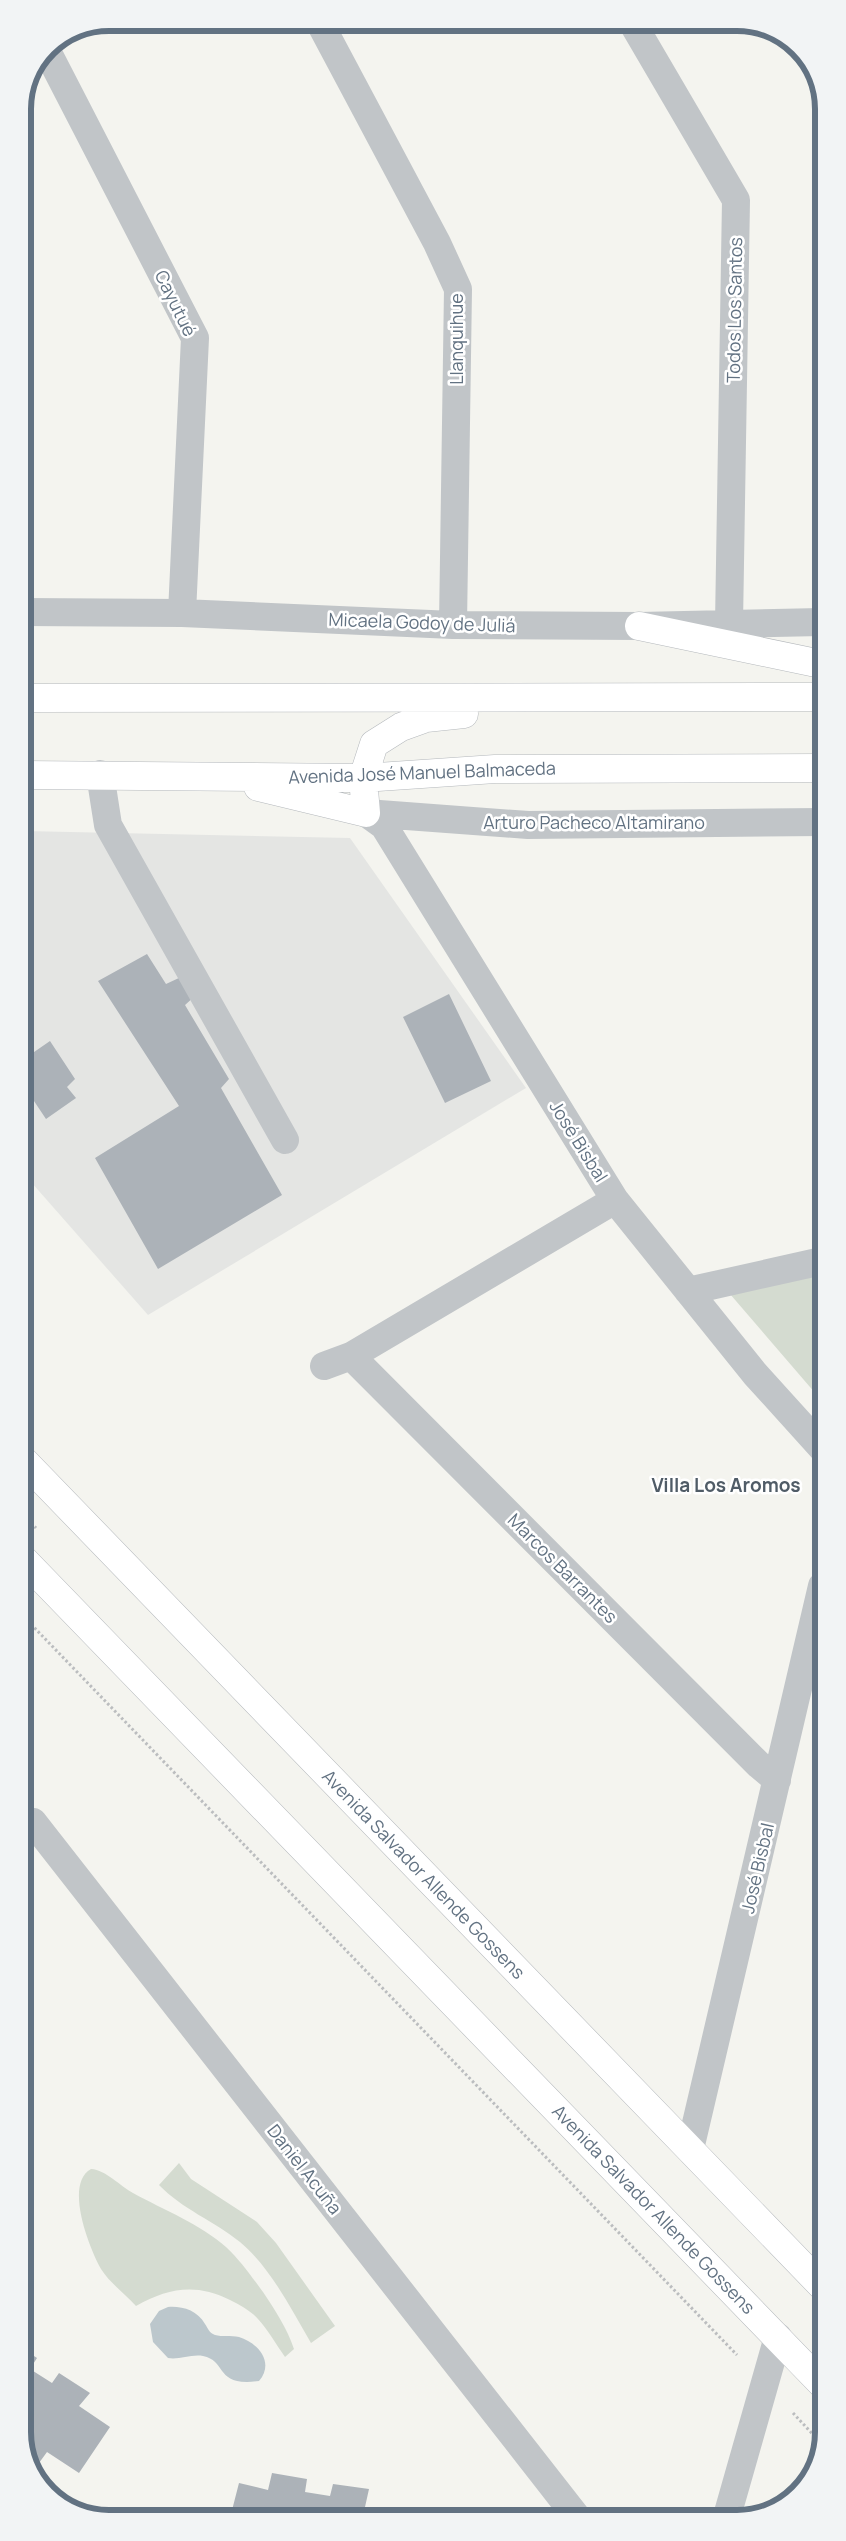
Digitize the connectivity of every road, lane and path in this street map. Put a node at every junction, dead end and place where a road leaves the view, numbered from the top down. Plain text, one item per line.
1 (324, 31) edge
2 (637, 31) edge
3 (51, 58) edge
4 (31, 612) edge
5 (182, 613) junction
6 (815, 622) edge
7 (729, 624) junction
8 (453, 625) junction
9 (639, 626) junction
10 (815, 663) edge
11 (815, 697) edge
12 (31, 698) edge
13 (543, 698) junction
14 (815, 768) edge
15 (100, 774) junction
16 (31, 775) edge
17 (207, 775) junction
18 (362, 778) junction
19 (366, 813) junction
20 (815, 822) edge
21 (285, 1140) dead end
22 (615, 1200) junction
23 (815, 1263) edge
24 (688, 1290) junction
25 (351, 1356) junction
26 (324, 1366) dead end
27 (815, 1440) edge
28 (31, 1468) edge
29 (31, 1567) edge
30 (815, 1616) edge
31 (31, 1624) edge
32 (777, 1780) junction
33 (33, 1822) dead end
34 (690, 2149) junction
35 (815, 2279) edge
36 (778, 2336) junction
37 (815, 2375) edge
38 (766, 2385) junction
39 (815, 2436) edge
40 (571, 2510) edge
41 (729, 2510) edge

1 - 8 street, Llanquihue
2 - 7 street, Todos Los Santos
3 - 5 street, Cayutué
4 - 5 street, Micaela Godoy de Juliá
5 - 8 street, Micaela Godoy de Juliá
6 - 7 street, Micaela Godoy de Juliá
7 - 9 street, Micaela Godoy de Juliá
8 - 9 street, Micaela Godoy de Juliá
9 - 10 main road
11 - 13 main road
12 - 13 main road
13 - 18 main road
14 - 18 main road, Avenida José Manuel Balmaceda
15 - 16 main road, Avenida José Manuel Balmaceda
15 - 17 main road, Avenida José Manuel Balmaceda
15 - 21 street
17 - 18 main road, Avenida José Manuel Balmaceda
17 - 19 main road
18 - 19 main road
19 - 20 street, Arturo Pacheco Altamirano
19 - 22 street, José Bisbal
22 - 24 street, José Bisbal
22 - 25 street
23 - 24 street
24 - 27 street, José Bisbal
25 - 26 street
25 - 32 street, Marcos Barrantes
28 - 34 main road, Avenida Salvador Allende Gossens
29 - 36 main road, Avenida Salvador Allende Gossens
30 - 32 street, José Bisbal
31 - 38 path
32 - 34 street, José Bisbal
33 - 40 street, Daniel Acuña
34 - 35 main road, Avenida Salvador Allende Gossens
36 - 37 main road, Avenida Salvador Allende Gossens
36 - 38 street
38 - 39 path
38 - 41 street

